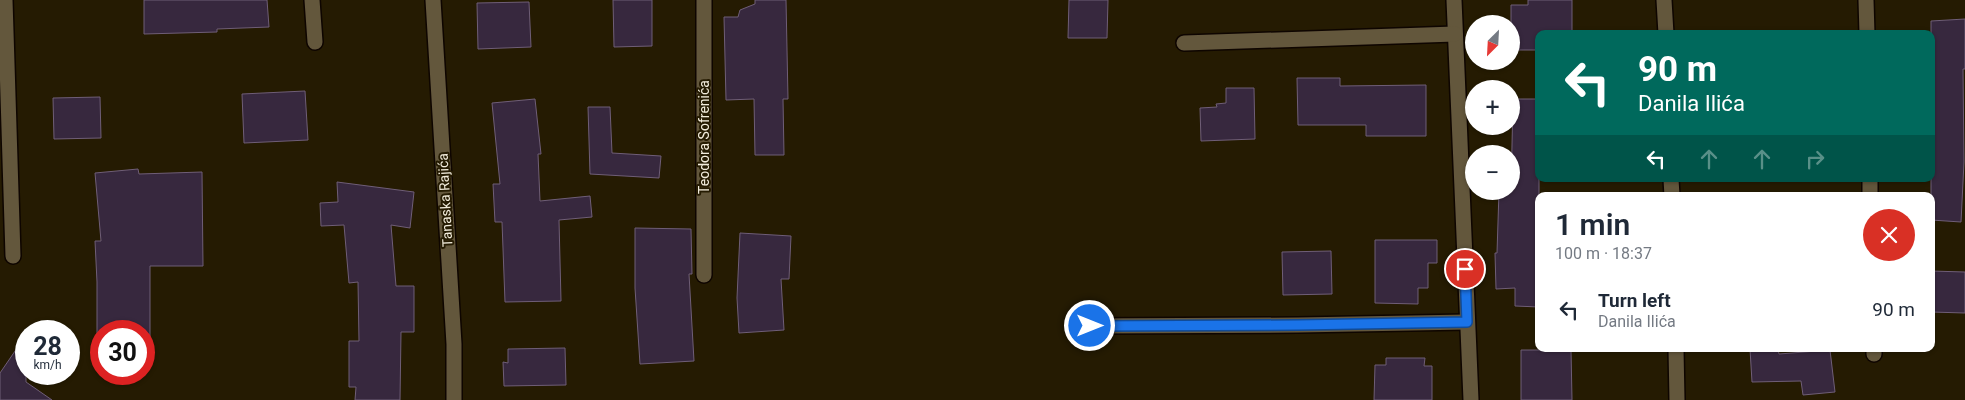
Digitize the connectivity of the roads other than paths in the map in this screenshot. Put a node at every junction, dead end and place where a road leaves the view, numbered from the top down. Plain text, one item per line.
1 (5, 0) edge
2 (312, 0) edge
3 (433, 0) edge
4 (704, 0) edge
5 (1454, 0) edge
6 (1664, 0) edge
7 (1866, 0) edge
8 (1666, 30) edge
9 (1867, 30) edge
10 (1455, 34) junction
11 (315, 42) dead end
12 (1184, 42) dead end
13 (13, 256) dead end
14 (704, 275) dead end
15 (1467, 322) junction
16 (1090, 326) dead end
17 (1676, 352) edge
18 (454, 400) edge
19 (1471, 400) edge
20 (1676, 400) edge

1 - 13 street
2 - 11 street
3 - 18 street, Tanaska Rajića
4 - 14 street, Teodora Sofrenića
5 - 10 street
6 - 8 street
7 - 9 street
10 - 12 street
10 - 15 street
15 - 16 street
15 - 19 street
17 - 20 street

